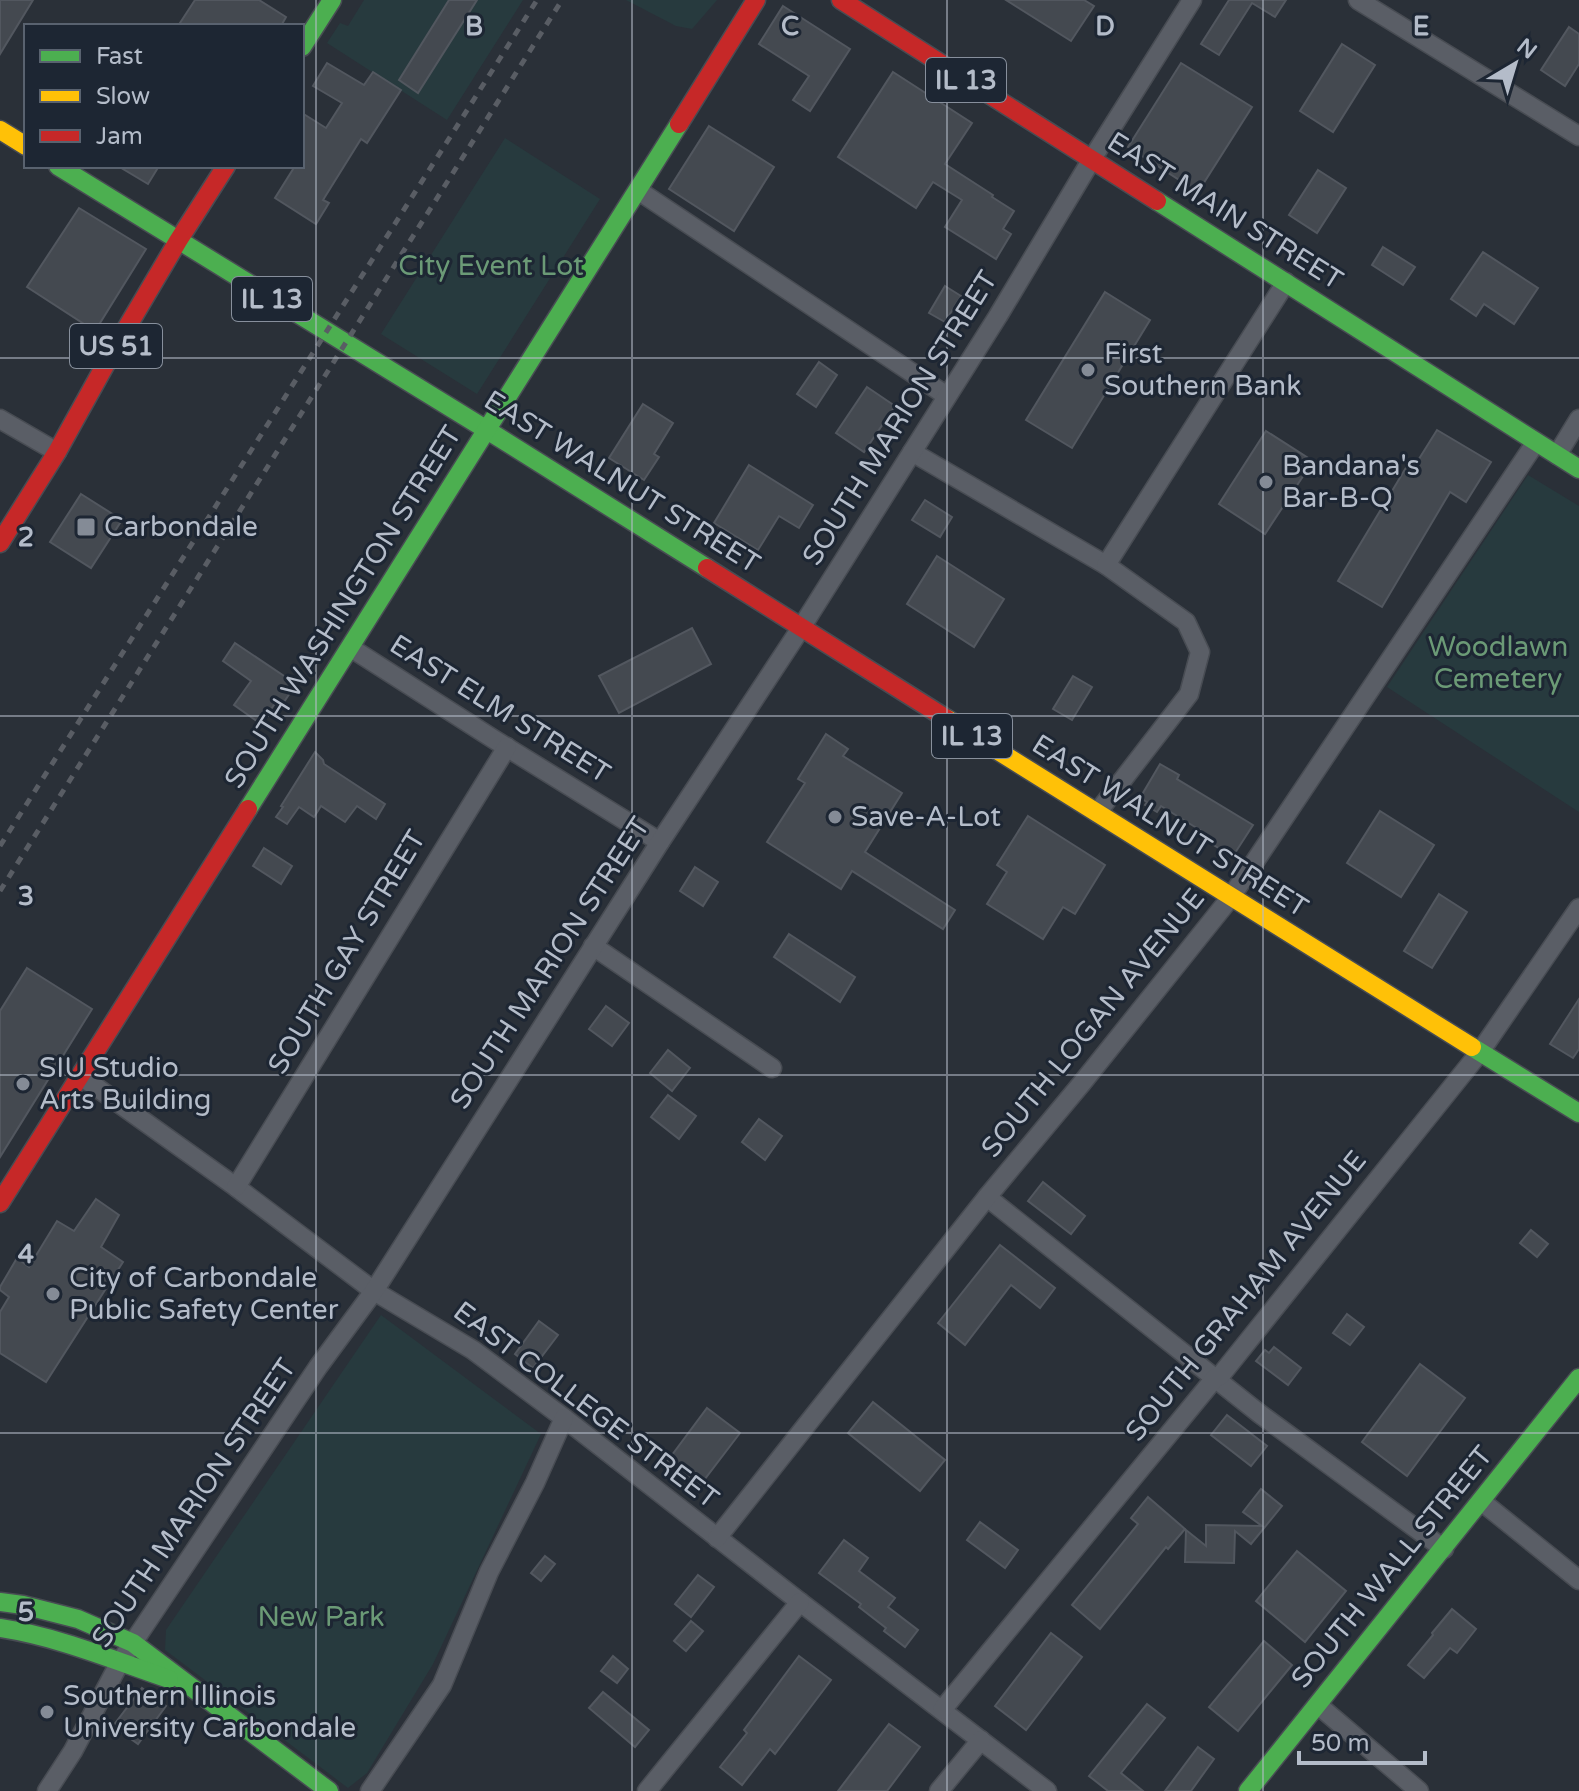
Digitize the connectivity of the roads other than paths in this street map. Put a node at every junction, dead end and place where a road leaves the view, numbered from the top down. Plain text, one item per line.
1 (756, 0) edge
2 (841, 0) edge
3 (1192, 0) edge
4 (1358, 0) edge
5 (326, 2) edge
6 (304, 43) edge
7 (0, 130) edge
8 (1579, 136) edge
9 (24, 145) edge
10 (1092, 159) junction
11 (61, 168) edge
12 (225, 168) edge
13 (639, 191) junction
14 (178, 241) junction
15 (1286, 282) junction
16 (947, 396) junction
17 (0, 419) edge
18 (1579, 419) edge
19 (487, 430) junction
20 (1536, 442) junction
21 (57, 452) junction
22 (912, 452) junction
23 (1557, 455) junction
24 (1579, 469) edge
25 (0, 543) edge
26 (1106, 565) junction
27 (801, 628) junction
28 (351, 648) junction
29 (507, 747) junction
30 (1097, 813) junction
31 (660, 842) junction
32 (1231, 897) junction
33 (1579, 908) edge
34 (593, 946) junction
35 (1480, 1052) junction
36 (772, 1068) dead end
37 (82, 1077) junction
38 (1579, 1113) edge
39 (236, 1187) junction
40 (987, 1197) junction
41 (0, 1203) edge
42 (374, 1291) junction
43 (1215, 1378) junction
44 (1579, 1378) edge
45 (564, 1418) junction
46 (1481, 1501) junction
47 (717, 1538) junction
48 (1444, 1549) junction
49 (1579, 1580) edge
50 (0, 1602) edge
51 (800, 1602) junction
52 (0, 1628) edge
53 (133, 1643) junction
54 (120, 1662) junction
55 (195, 1688) junction
56 (1318, 1705) junction
57 (942, 1710) junction
58 (981, 1740) junction
59 (47, 1791) edge
60 (329, 1791) edge
61 (370, 1791) edge
62 (647, 1791) edge
63 (939, 1791) edge
64 (1047, 1791) edge
65 (1248, 1791) edge
66 (1419, 1791) edge

1 - 13 main road, SOUTH WASHINGTON STREET
2 - 10 main road, EAST MAIN STREET / IL 13
3 - 10 street, SOUTH MARION STREET
4 - 8 street
5 - 6 main road
7 - 9 main road
10 - 15 main road, EAST MAIN STREET / IL 13
10 - 16 street, SOUTH MARION STREET
11 - 14 main road, IL 13
12 - 14 main road, US 51
13 - 16 street
13 - 19 main road, SOUTH WASHINGTON STREET
14 - 19 main road, EAST WALNUT STREET / IL 13
14 - 21 main road, US 51
15 - 20 main road, EAST MAIN STREET / IL 13
15 - 26 street
16 - 22 street, SOUTH MARION STREET
17 - 21 street
18 - 23 street
19 - 27 main road, EAST WALNUT STREET / IL 13
19 - 28 main road, SOUTH WASHINGTON STREET
20 - 23 main road, EAST MAIN STREET / IL 13
20 - 32 street, SOUTH LOGAN AVENUE
21 - 25 main road, US 51
22 - 26 street
22 - 27 street, SOUTH MARION STREET
23 - 24 main road, EAST MAIN STREET / IL 13
26 - 30 street
27 - 30 main road, EAST WALNUT STREET / IL 13
27 - 31 street, SOUTH MARION STREET
28 - 29 street, EAST ELM STREET
28 - 37 main road, SOUTH WASHINGTON STREET
29 - 31 street, EAST ELM STREET
29 - 39 street, SOUTH GAY STREET
30 - 32 main road, EAST WALNUT STREET / IL 13
31 - 34 street, SOUTH MARION STREET
32 - 35 main road, EAST WALNUT STREET / IL 13
32 - 40 street, SOUTH LOGAN AVENUE
33 - 35 street, SOUTH GRAHAM AVENUE
34 - 36 street
34 - 42 street, SOUTH MARION STREET
35 - 38 main road, EAST WALNUT STREET / IL 13
35 - 43 street, SOUTH GRAHAM AVENUE
37 - 39 street, EAST COLLEGE STREET
37 - 41 main road, SOUTH WASHINGTON STREET
39 - 42 street, EAST COLLEGE STREET
40 - 43 street
40 - 47 street, SOUTH LOGAN AVENUE
42 - 45 street, EAST COLLEGE STREET
42 - 53 street, SOUTH MARION STREET
43 - 48 street
43 - 57 street, SOUTH GRAHAM AVENUE
44 - 46 main road, SOUTH WALL STREET
45 - 47 street, EAST COLLEGE STREET
45 - 61 street
46 - 48 main road, SOUTH WALL STREET
46 - 49 street
47 - 51 street, EAST COLLEGE STREET
48 - 56 main road, SOUTH WALL STREET
50 - 53 main road
51 - 57 street, EAST COLLEGE STREET
51 - 62 street
52 - 54 main road
53 - 54 street, SOUTH MARION STREET
53 - 55 main road
54 - 55 main road
54 - 59 street, SOUTH MARION STREET
55 - 60 main road
56 - 65 main road, SOUTH WALL STREET
56 - 66 street
57 - 58 street, EAST COLLEGE STREET
58 - 63 street
58 - 64 street, EAST COLLEGE STREET

